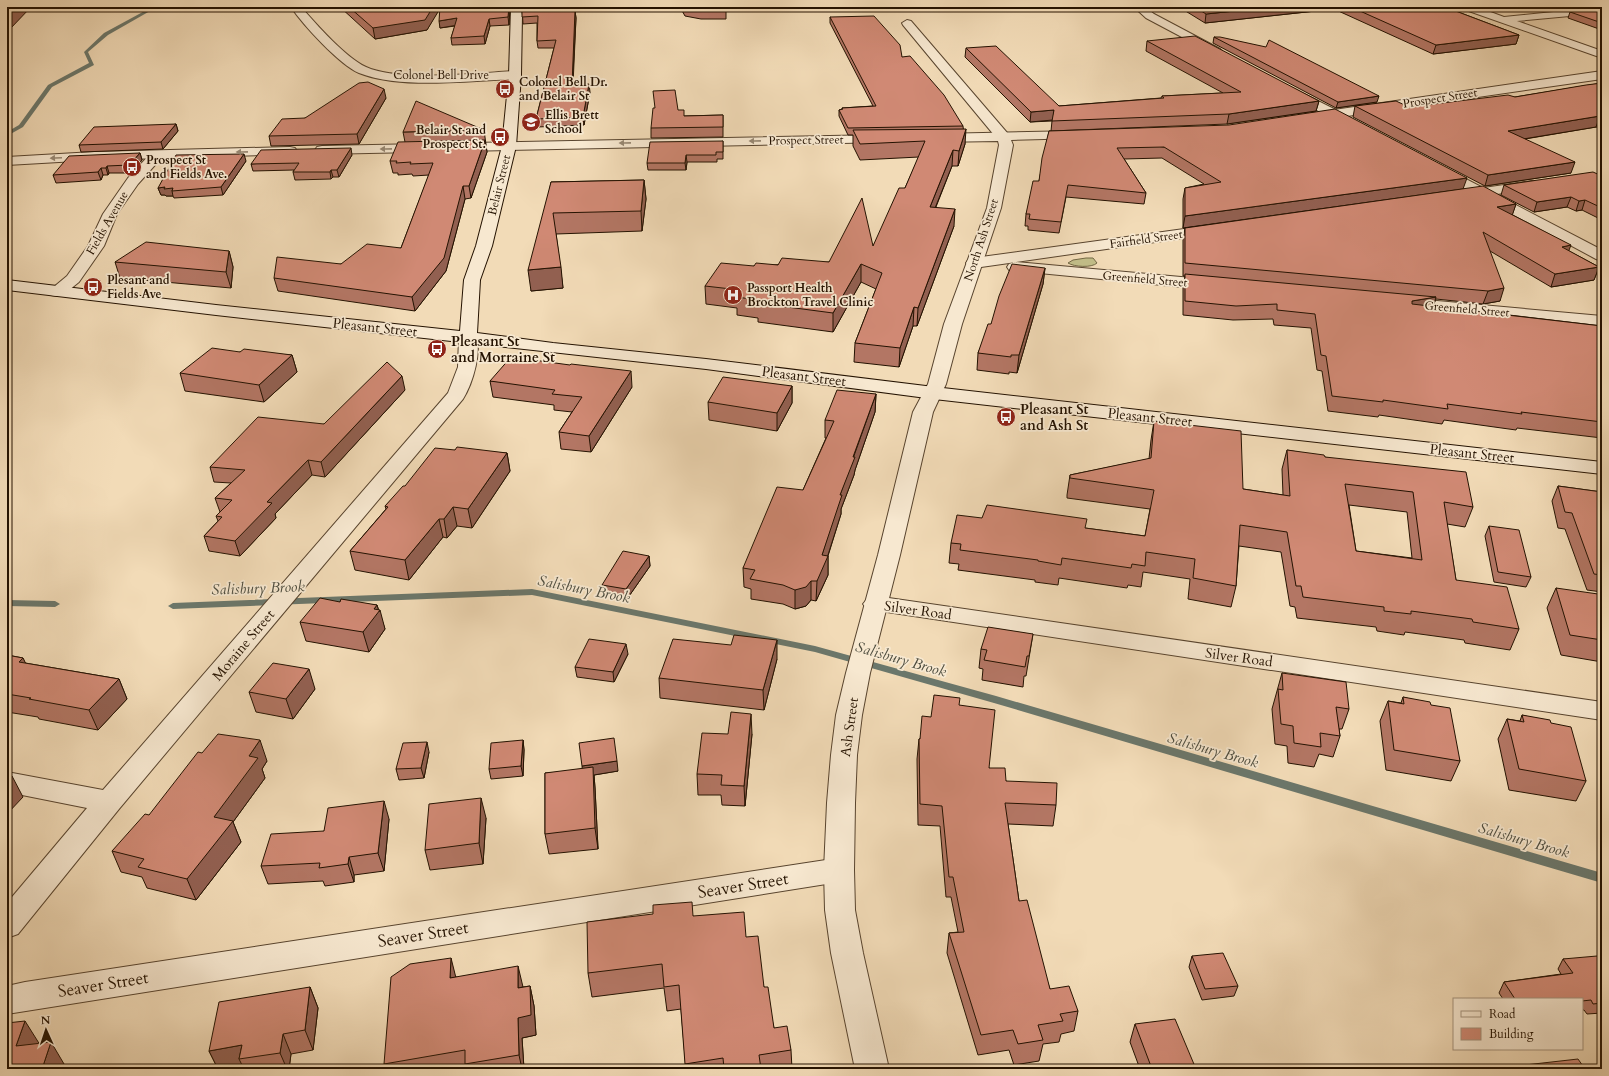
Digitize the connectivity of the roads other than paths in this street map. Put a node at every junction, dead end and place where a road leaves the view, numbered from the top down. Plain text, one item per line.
1 (296, 7) edge
2 (516, 7) edge
3 (1139, 7) edge
4 (1467, 7) edge
5 (1602, 10) edge
6 (1503, 20) junction
7 (907, 23) dead end
8 (1602, 55) edge
9 (1225, 56) edge
10 (1602, 74) edge
11 (515, 75) junction
12 (1279, 85) edge
13 (1334, 114) junction
14 (1303, 118) edge
15 (1354, 124) edge
16 (1090, 134) edge
17 (1004, 138) junction
18 (894, 139) edge
19 (926, 139) edge
20 (509, 146) junction
21 (157, 154) junction
22 (7, 161) edge
23 (1429, 164) edge
24 (1547, 182) edge
25 (1484, 192) junction
26 (1453, 197) edge
27 (1226, 228) edge
28 (1117, 243) junction
29 (1602, 256) edge
30 (974, 263) junction
31 (1134, 278) junction
32 (7, 285) edge
33 (1230, 287) edge
34 (57, 291) junction
35 (1388, 302) edge
36 (1602, 322) edge
37 (468, 337) junction
38 (934, 393) junction
39 (1602, 468) edge
40 (875, 604) junction
41 (1602, 711) edge
42 (7, 782) edge
43 (109, 802) junction
44 (839, 870) junction
45 (7, 925) edge
46 (7, 1000) edge
47 (872, 1069) edge

1 - 11 street, Colonel Bell Drive
2 - 11 street, Belair Street
3 - 9 street
4 - 6 street
5 - 6 street
6 - 8 street
7 - 17 street
10 - 13 street, Prospect Street
11 - 20 street, Belair Street
12 - 13 street
13 - 14 street, Prospect Street
13 - 15 street
16 - 17 street
17 - 19 street
17 - 30 street, North Ash Street
18 -> 20 street, Prospect Street
20 -> 21 street, Prospect Street
20 - 37 street, Belair Street
21 -> 22 street, Prospect Street
21 - 34 street, Fields Avenue
23 - 25 street
24 - 25 street
25 - 26 street
25 - 29 street
27 - 28 street, Fairfield Street
28 - 30 street, Fairfield Street
28 - 31 street
30 - 31 street, Greenfield Street
30 - 38 street, North Ash Street
31 - 33 street, Greenfield Street
32 - 34 street, Pleasant Street
34 - 37 street, Pleasant Street
35 - 36 street, Greenfield Street
37 - 38 street, Pleasant Street
37 - 43 street, Moraine Street
38 - 39 street, Pleasant Street
38 - 40 street, Ash Street
40 - 41 street, Silver Road
40 - 44 street, Ash Street
42 - 43 street
43 - 45 street, Moraine Street
44 - 46 street, Seaver Street
44 - 47 street, Ash Street

